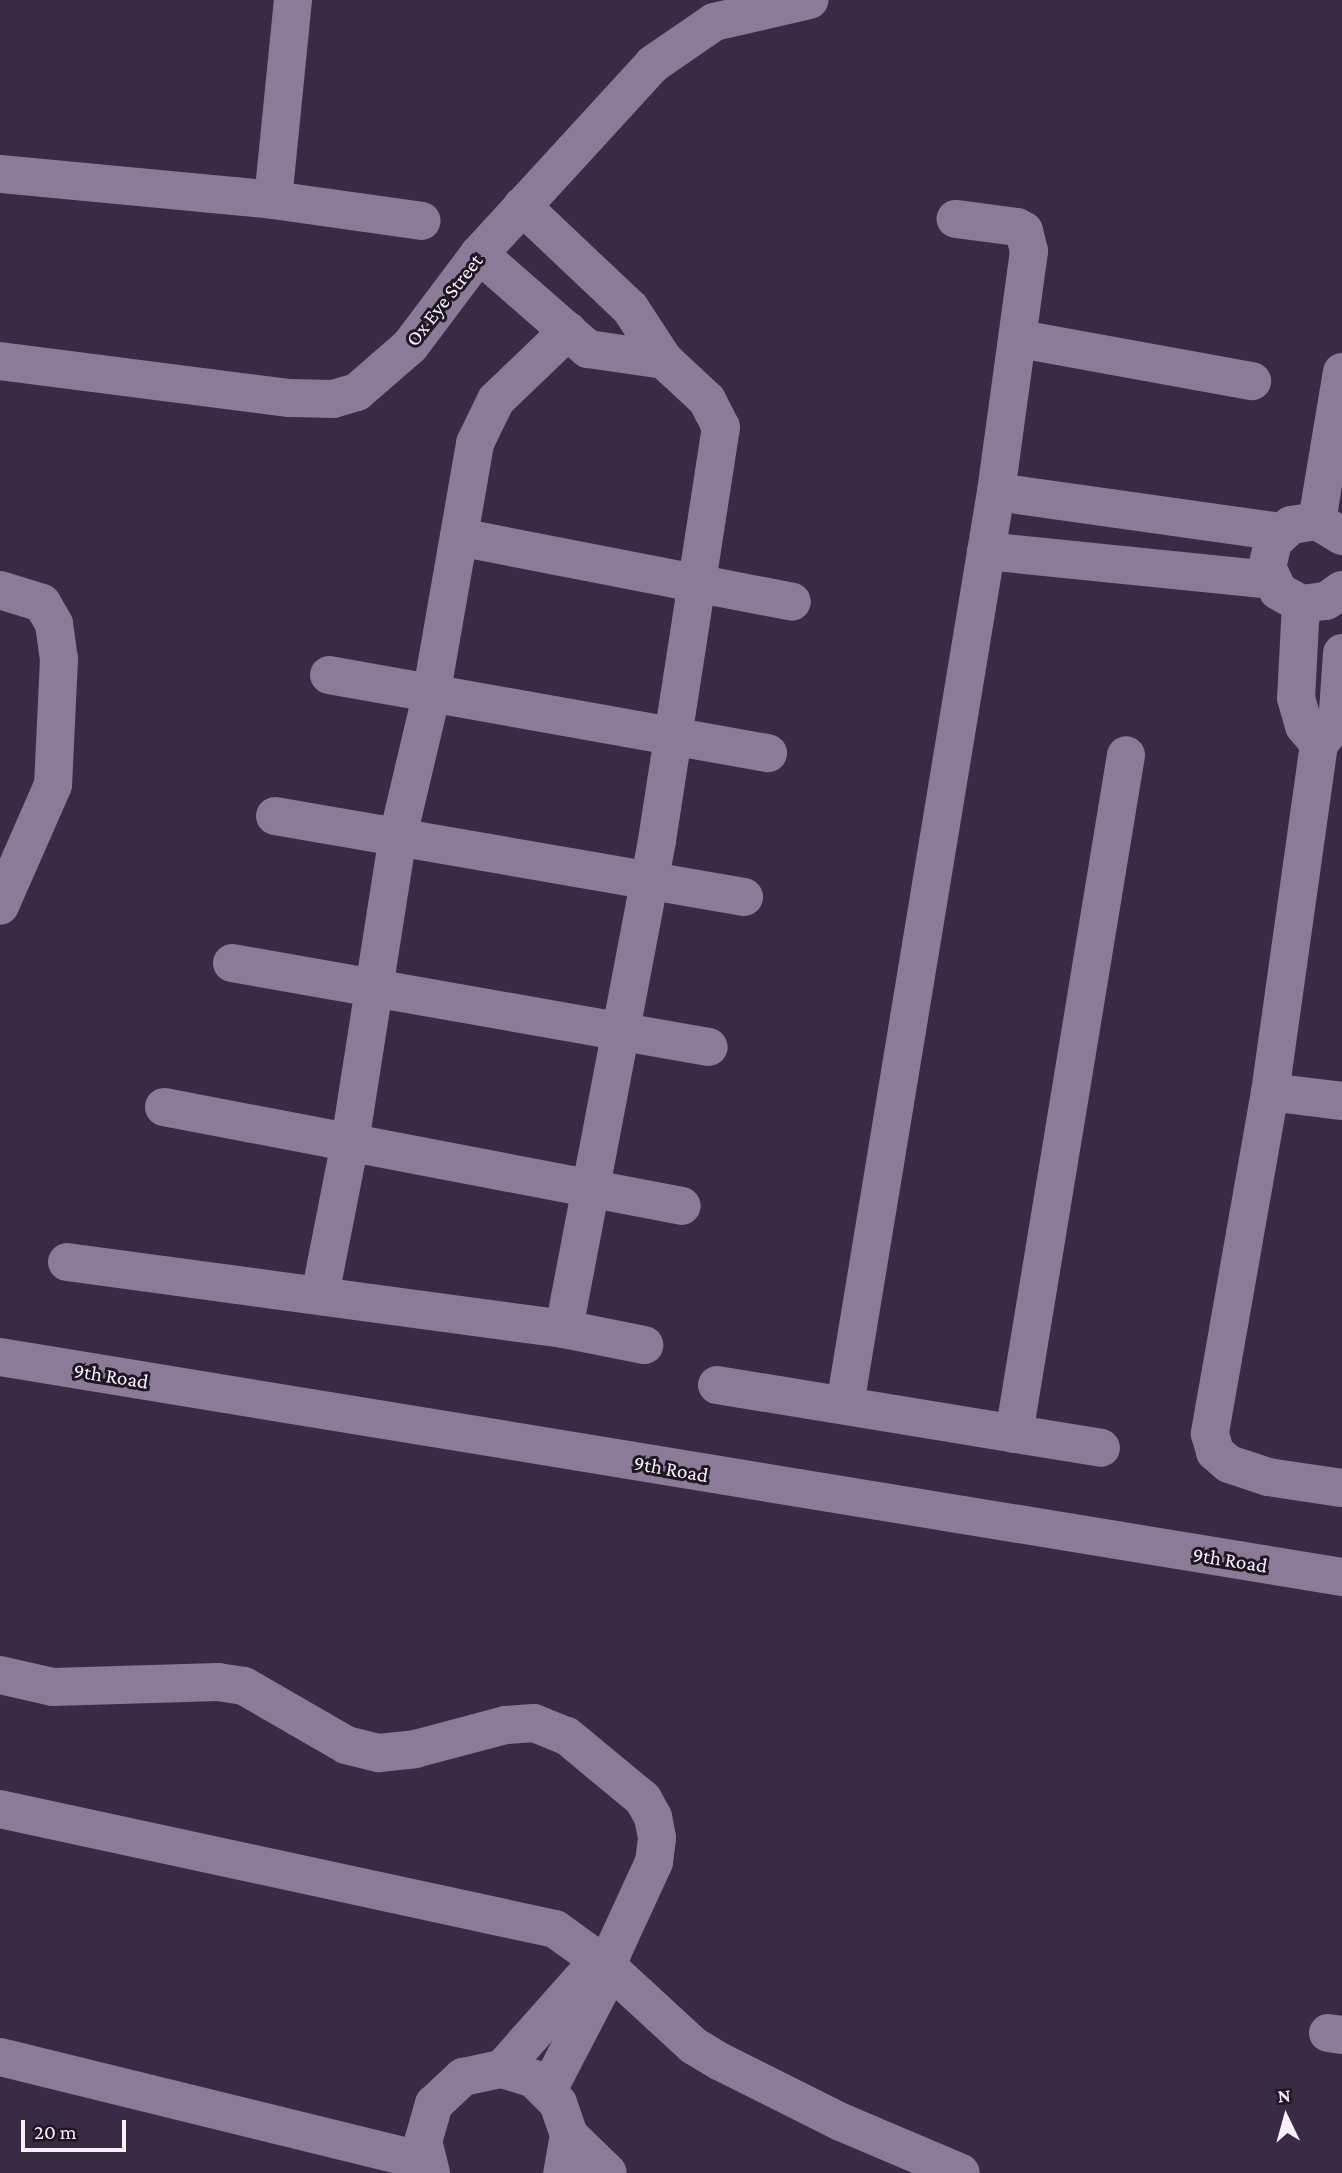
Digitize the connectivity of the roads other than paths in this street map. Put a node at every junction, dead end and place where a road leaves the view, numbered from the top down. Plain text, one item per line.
1 (293, 0) edge
2 (809, 0) edge
3 (715, 11) edge
4 (0, 174) edge
5 (273, 200) junction
6 (522, 206) junction
7 (956, 219) dead end
8 (422, 221) dead end
9 (479, 254) junction
10 (568, 331) junction
11 (1020, 339) junction
12 (664, 360) junction
13 (0, 361) edge
14 (1342, 372) edge
15 (1252, 381) dead end
16 (996, 492) junction
17 (1329, 529) edge
18 (1281, 532) junction
19 (459, 537) junction
20 (986, 551) junction
21 (1271, 580) junction
22 (694, 584) junction
23 (0, 590) edge
24 (1342, 590) edge
25 (792, 602) dead end
26 (1301, 604) junction
27 (1342, 653) edge
28 (328, 675) dead end
29 (431, 696) junction
30 (672, 736) junction
31 (768, 754) dead end
32 (1126, 755) dead end
33 (1326, 760) edge
34 (275, 816) dead end
35 (398, 836) junction
36 (649, 883) junction
37 (744, 897) dead end
38 (0, 906) edge
39 (232, 963) dead end
40 (376, 987) junction
41 (623, 1031) junction
42 (709, 1047) dead end
43 (1270, 1092) junction
44 (1342, 1101) edge
45 (164, 1107) dead end
46 (350, 1142) junction
47 (589, 1188) junction
48 (681, 1206) dead end
49 (66, 1262) dead end
50 (320, 1295) junction
51 (564, 1329) junction
52 (644, 1345) dead end
53 (0, 1357) edge
54 (717, 1385) dead end
55 (845, 1405) junction
56 (1014, 1434) junction
57 (1101, 1448) dead end
58 (1342, 1488) edge
59 (1342, 1577) edge
60 (0, 1675) edge
61 (0, 1810) edge
62 (606, 1959) junction
63 (0, 2057) edge
64 (502, 2069) junction
65 (548, 2090) junction
66 (569, 2135) junction
67 (428, 2167) edge
68 (562, 2173) edge
69 (608, 2173) edge
70 (961, 2173) edge

1 - 5 street
2 - 3 street, Ox Eye Street
3 - 6 street, Ox Eye Street
4 - 5 street
5 - 8 street
6 - 9 street, Ox Eye Street
6 - 12 street
7 - 11 street
9 - 10 street
9 - 13 street, Ox Eye Street
10 - 12 street
10 - 19 street
11 - 15 street
11 - 16 street
12 - 22 street
14 - 17 street
16 - 18 street
16 - 20 street
17 - 18 street
18 - 21 street
19 - 22 street
19 - 29 street
20 - 21 street
20 - 55 street
21 - 26 street
22 - 25 street
22 - 30 street
23 - 38 street
24 - 26 street
26 - 33 street
27 - 33 street
28 - 29 street
29 - 30 street
29 - 35 street
30 - 31 street
30 - 36 street
32 - 56 street
33 - 43 street
34 - 35 street
35 - 36 street
35 - 40 street
36 - 37 street
36 - 41 street
39 - 40 street
40 - 41 street
40 - 46 street
41 - 42 street
41 - 47 street
43 - 44 street
43 - 58 street
45 - 46 street
46 - 47 street
46 - 50 street
47 - 48 street
47 - 51 street
49 - 50 street
50 - 51 street
51 - 52 street
53 - 59 street, 9th Road
54 - 55 street
55 - 56 street
56 - 57 street
60 - 62 street
61 - 62 street
62 - 64 street
62 - 65 street
62 - 70 street
63 - 67 street
64 - 65 street
64 - 67 street
65 - 66 street
66 - 68 street
66 - 69 street

